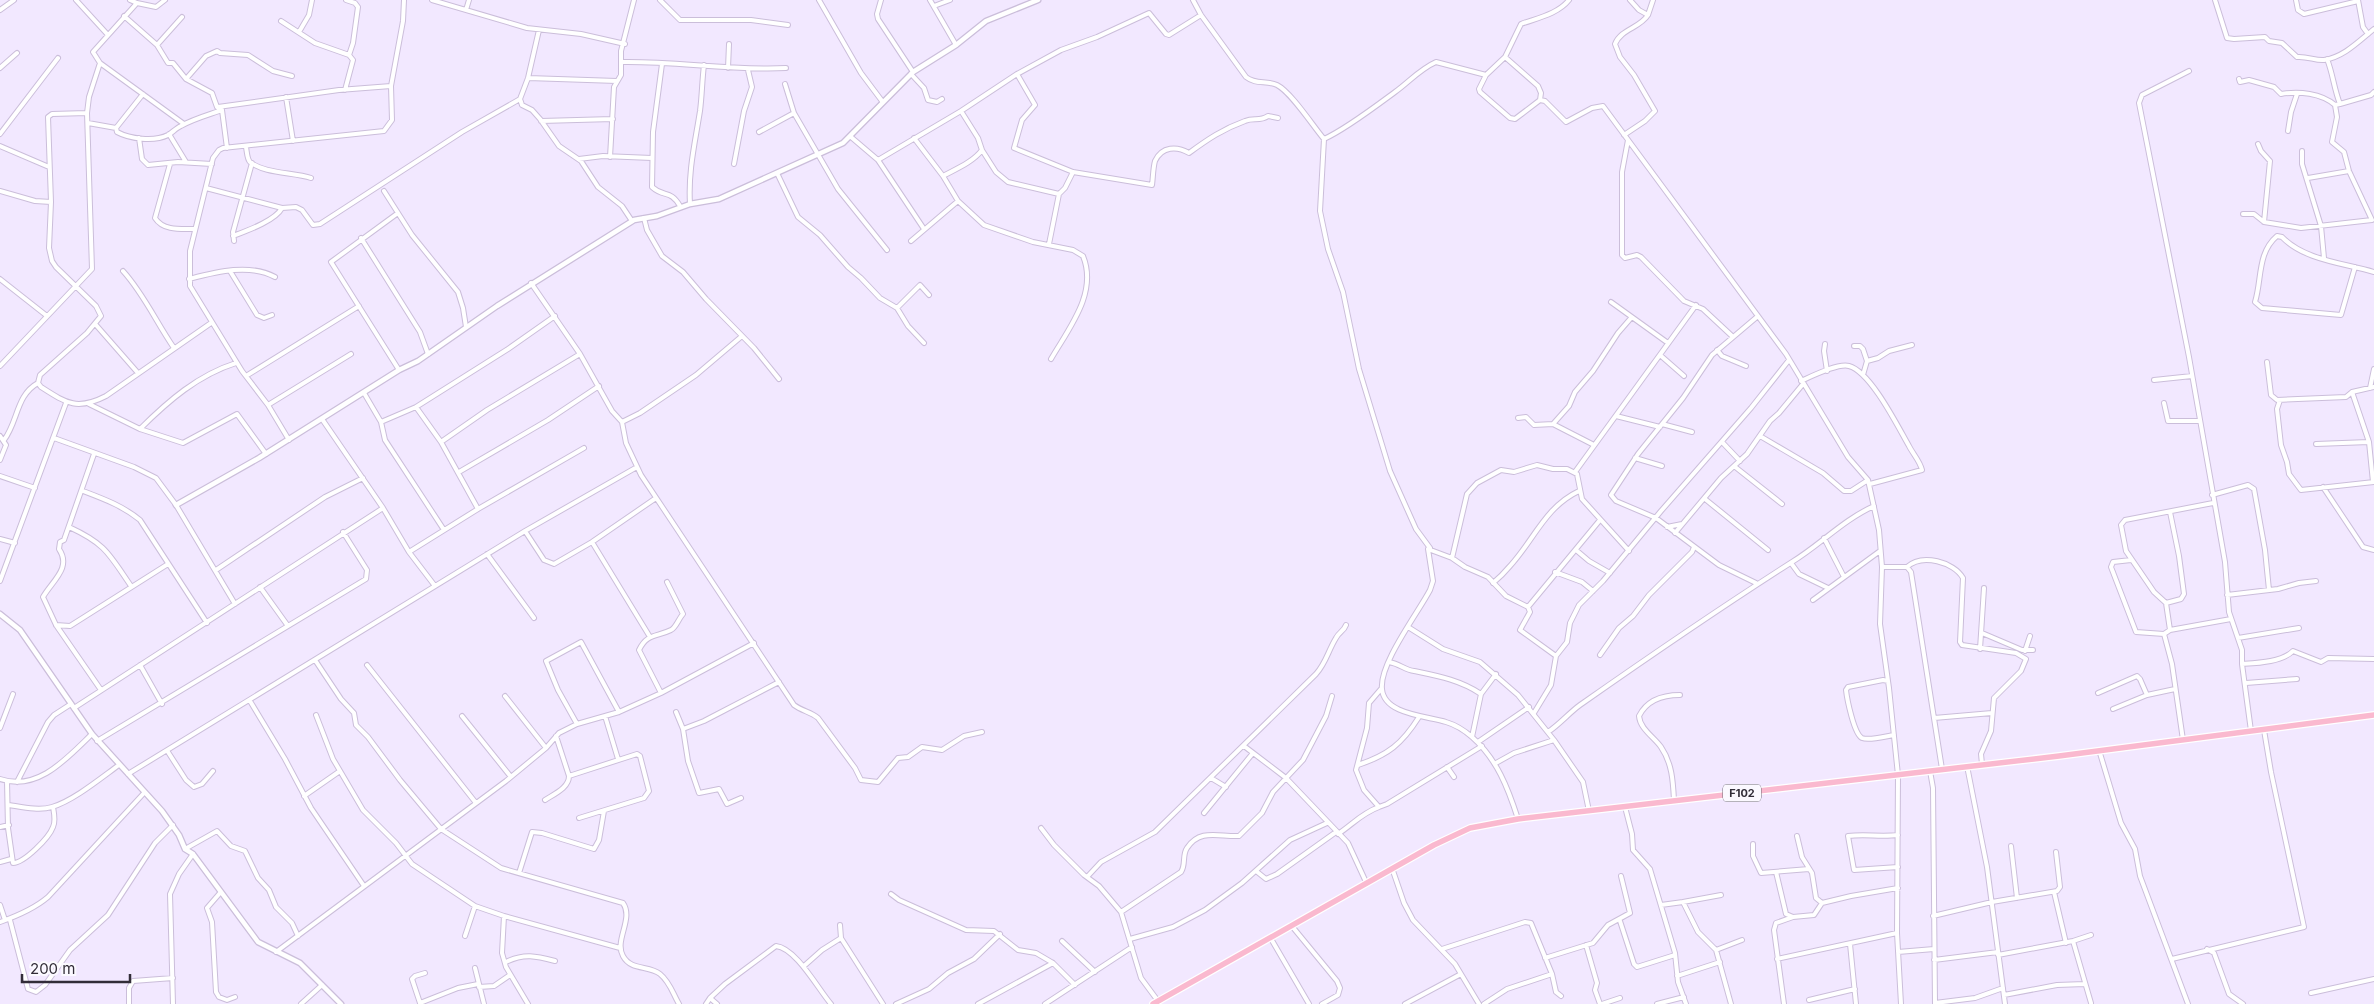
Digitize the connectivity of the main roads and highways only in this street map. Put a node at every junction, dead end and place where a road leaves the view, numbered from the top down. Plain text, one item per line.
1 (2374, 715) edge
2 (1156, 1003) edge

1 - 2 main road, F102

